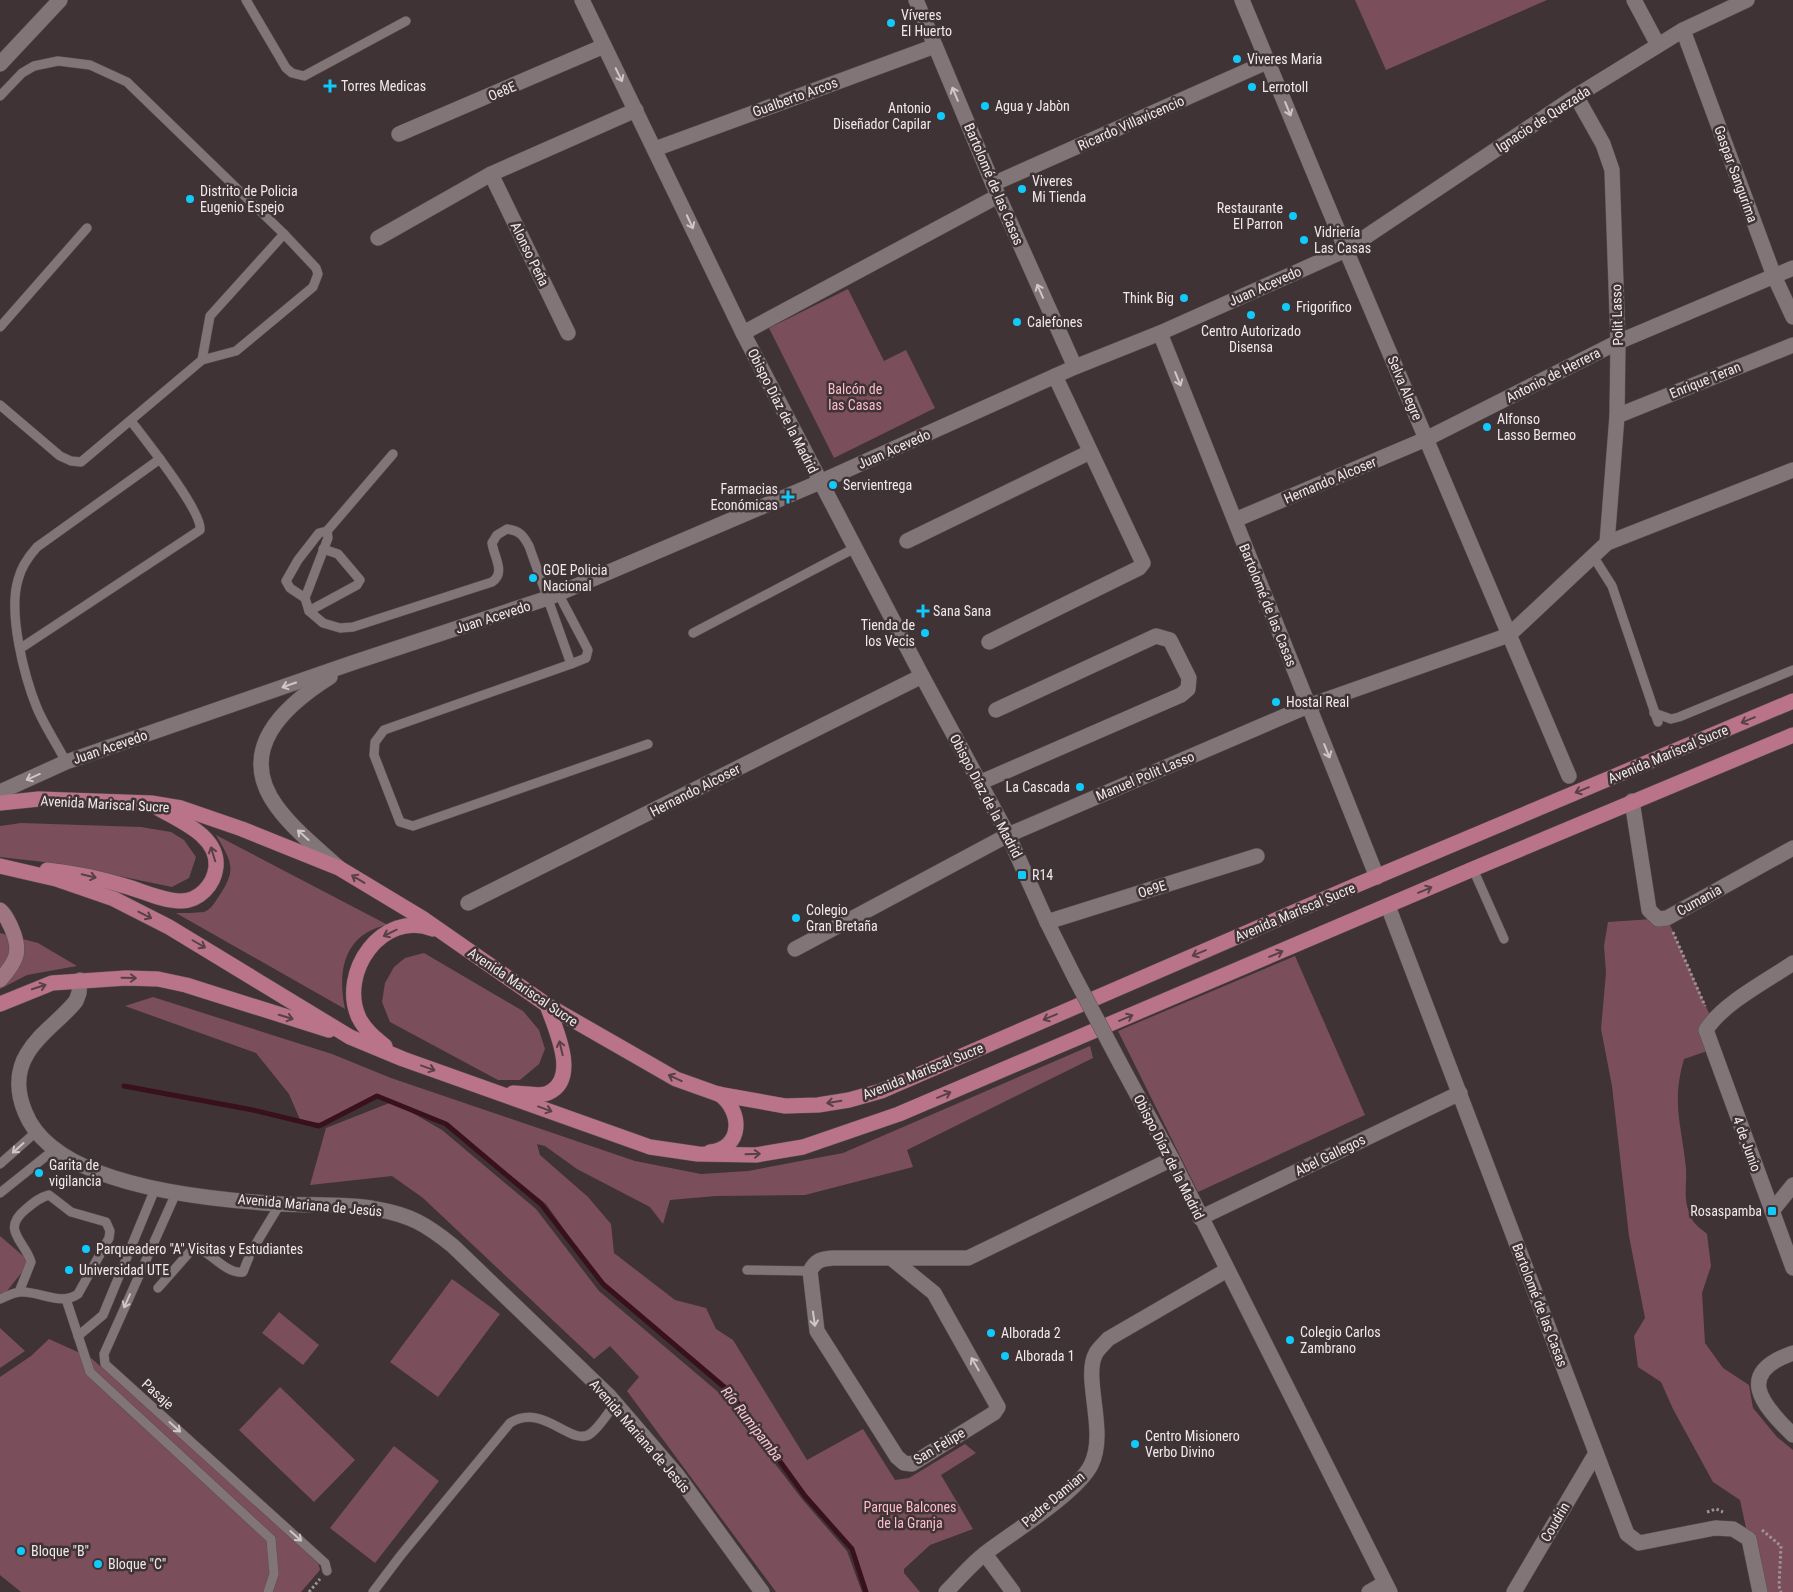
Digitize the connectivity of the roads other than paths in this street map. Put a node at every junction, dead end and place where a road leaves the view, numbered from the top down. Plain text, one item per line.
1 (60, 0) edge
2 (246, 0) edge
3 (582, 0) edge
4 (916, 0) edge
5 (1242, 0) edge
6 (1634, 0) edge
7 (1747, 0) edge
8 (406, 21) dead end
9 (1683, 30) junction
10 (1658, 45) junction
11 (604, 46) junction
12 (935, 46) junction
13 (1269, 61) junction
14 (0, 64) edge
15 (0, 96) edge
16 (1576, 96) junction
17 (636, 110) junction
18 (399, 134) dead end
19 (655, 149) junction
20 (492, 174) junction
21 (995, 190) junction
22 (87, 228) dead end
23 (284, 234) junction
24 (378, 238) dead end
25 (1346, 250) junction
26 (1793, 268) edge
27 (1774, 276) junction
28 (1793, 316) edge
29 (0, 328) edge
30 (568, 333) dead end
31 (743, 333) junction
32 (1160, 333) junction
33 (1618, 342) junction
34 (1793, 345) edge
35 (202, 360) junction
36 (1075, 367) junction
37 (1055, 376) junction
38 (0, 405) edge
39 (1618, 416) junction
40 (131, 421) junction
41 (1426, 439) junction
42 (1090, 452) junction
43 (393, 454) dead end
44 (160, 459) junction
45 (1793, 470) edge
46 (820, 482) junction
47 (1234, 520) junction
48 (327, 531) junction
49 (907, 540) dead end
50 (1607, 543) junction
51 (855, 548) junction
52 (323, 549) junction
53 (1593, 556) junction
54 (553, 596) junction
55 (305, 598) junction
56 (309, 610) junction
57 (693, 633) dead end
58 (1509, 636) junction
59 (989, 642) dead end
60 (21, 648) junction
61 (352, 663) junction
62 (571, 664) junction
63 (1793, 670) edge
64 (922, 676) junction
65 (1793, 702) edge
66 (1308, 706) junction
67 (996, 710) dead end
68 (1654, 713) junction
69 (1658, 722) dead end
70 (1793, 735) edge
71 (648, 744) dead end
72 (66, 762) junction
73 (1569, 776) dead end
74 (979, 783) junction
75 (0, 792) edge
76 (1632, 801) junction
77 (151, 803) junction
78 (0, 804) edge
79 (1008, 834) junction
80 (1793, 848) edge
81 (1257, 856) dead end
82 (3, 866) edge
83 (339, 868) junction
84 (1473, 868) junction
85 (1377, 877) junction
86 (468, 903) dead end
87 (1388, 906) junction
88 (0, 910) edge
89 (1047, 922) junction
90 (452, 939) junction
91 (1504, 939) dead end
92 (795, 949) dead end
93 (1793, 963) edge
94 (0, 980) edge
95 (80, 980) junction
96 (0, 1004) edge
97 (547, 1005) junction
98 (350, 1037) junction
99 (403, 1059) junction
100 (499, 1093) junction
101 (1460, 1093) junction
102 (718, 1094) junction
103 (36, 1132) junction
104 (55, 1149) junction
105 (698, 1154) junction
106 (1172, 1159) junction
107 (0, 1164) edge
108 (1793, 1186) edge
109 (155, 1188) junction
110 (0, 1193) edge
111 (176, 1193) junction
112 (280, 1204) junction
113 (1772, 1211) junction
114 (1200, 1218) junction
115 (891, 1258) junction
116 (1793, 1268) edge
117 (747, 1270) dead end
118 (810, 1270) junction
119 (1227, 1270) junction
120 (158, 1288) dead end
121 (19, 1292) junction
122 (66, 1298) junction
123 (0, 1299) edge
124 (78, 1336) junction
125 (1793, 1353) edge
126 (616, 1403) junction
127 (1793, 1435) edge
128 (1596, 1453) junction
129 (984, 1554) junction
130 (327, 1571) dead end
131 (1388, 1587) edge
132 (1757, 1591) edge
133 (268, 1592) edge
134 (373, 1592) edge
135 (762, 1592) edge
136 (946, 1592) edge
137 (1014, 1592) edge
138 (1369, 1592) edge
139 (1514, 1592) edge

1 - 14 street
2 - 8 lane
3 - 11 street, Obispo Díaz de la Madrid
4 - 12 street, Bartolomé de las Casas
5 - 13 street, Selva Alegre
6 - 10 street
7 - 9 street, Ignacio de Quezada
9 - 10 street, Ignacio de Quezada
9 - 27 street, Gaspar Sangurima
10 - 16 street, Ignacio de Quezada
11 -> 17 street, Obispo Díaz de la Madrid
11 - 18 street, Oe8E
12 - 19 street, Gualberto Arcos
21 -> 12 street, Bartolomé de las Casas
13 - 21 street, Ricardo Villavicencio
13 -> 25 street, Selva Alegre
15 - 23 lane
16 - 25 street, Ignacio de Quezada
16 - 33 street, Polit Lasso
17 - 19 street, Obispo Díaz de la Madrid
17 - 20 street
19 -> 31 street, Obispo Díaz de la Madrid
20 - 24 street
20 - 30 street, Alonso Peña
21 - 31 street, Ricardo Villavicencio
36 -> 21 street, Bartolomé de las Casas
22 - 29 lane
23 - 35 lane
23 - 35 lane
25 - 32 street, Juan Acevedo
25 - 41 street, Selva Alegre
26 - 27 street, Antonio de Herrera
27 - 28 street, Gaspar Sangurima
27 - 33 street, Antonio de Herrera
31 - 46 street, Obispo Díaz de la Madrid
32 - 36 street, Juan Acevedo
32 -> 47 street, Bartolomé de las Casas
33 - 39 street, Polit Lasso
33 - 41 street, Antonio de Herrera
34 - 39 street, Enrique Teran
35 - 40 lane
36 - 37 street, Juan Acevedo
37 - 42 street
37 - 46 street, Juan Acevedo
38 - 40 lane
39 - 50 street, Polit Lasso
40 - 44 lane
41 - 47 street, Hernando Alcoser
41 - 58 street, Selva Alegre
42 - 49 street
42 - 59 street
43 - 48 lane
44 - 60 lane
44 - 60 lane
45 - 50 street
46 - 51 street, Obispo Díaz de la Madrid
46 - 54 street, Juan Acevedo
47 - 66 street, Bartolomé de las Casas
48 - 52 lane
48 - 55 lane
50 - 53 street
51 - 57 lane
51 - 64 street, Obispo Díaz de la Madrid
52 - 55 lane
52 - 56 lane
53 - 58 street
53 - 68 lane
54 - 56 lane
54 - 61 street, Juan Acevedo
54 - 62 lane
54 - 62 lane
55 - 56 lane
58 - 66 street, Manuel Polit Lasso
58 - 73 street, Selva Alegre
60 - 72 lane
61 -> 72 street, Juan Acevedo
83 -> 61 street, Juan Acevedo
62 - 71 lane
63 - 68 lane
64 - 74 street, Obispo Díaz de la Madrid
64 - 86 street, Hernando Alcoser
65 -> 85 main road, Avenida Mariscal Sucre
66 - 79 street, Manuel Polit Lasso
66 -> 85 street, Bartolomé de las Casas
67 - 74 street
68 - 69 lane
70 - 76 main road
72 -> 75 street, Avenida Mariscal Sucre
74 - 79 street, Obispo Díaz de la Madrid
76 - 80 street, Cumania
76 - 84 main road
77 - 78 main road, Avenida Mariscal Sucre
82 -> 77 main road
77 - 83 main road, Avenida Mariscal Sucre
79 - 89 street, Obispo Díaz de la Madrid
79 - 92 street, Manuel Polit Lasso
81 - 89 street, Oe9E
82 -> 98 main road
90 -> 83 main road, Avenida Mariscal Sucre
87 -> 84 main road
84 - 91 lane
85 -> 102 main road, Avenida Mariscal Sucre
87 - 101 street, Bartolomé de las Casas
105 -> 87 main road
88 - 94 main road
89 - 106 street, Obispo Díaz de la Madrid, bridge
90 - 97 main road, Avenida Mariscal Sucre
90 -> 99 main road
93 - 113 street, 4 de Junio
96 -> 95 main road
95 -> 98 main road
95 - 103 street, Avenida Mariana de Jesús
100 -> 97 main road
102 -> 97 main road, Avenida Mariscal Sucre
98 - 99 main road
99 -> 100 main road
100 -> 105 main road
101 - 114 street, Abel Gallegos
101 - 128 street, Bartolomé de las Casas
102 - 105 main road
103 - 104 street, Avenida Mariana de Jesús
103 -> 107 lane
104 - 109 street, Avenida Mariana de Jesús
104 - 110 lane
106 - 114 street, Obispo Díaz de la Madrid
106 - 115 street
108 - 113 street
109 - 111 street, Avenida Mariana de Jesús
109 - 124 lane
111 - 112 street, Avenida Mariana de Jesús
111 -> 130 lane, Pasaje
112 - 120 lane
112 - 126 street, Avenida Mariana de Jesús
113 - 116 street, 4 de Junio
114 - 119 street, Obispo Díaz de la Madrid
115 - 118 street
118 -> 115 street, San Felipe
117 - 118 lane
119 - 129 street, Padre Damian
119 - 131 street, Obispo Díaz de la Madrid
121 - 122 lane
121 - 122 lane
121 - 123 lane
122 - 124 lane
124 - 133 lane
125 - 127 street
126 - 134 lane
126 - 135 street, Avenida Mariana de Jesús
128 - 132 street, Bartolomé de las Casas
128 - 139 street, Coudrin
129 - 136 street, Padre Damian
129 - 137 street
131 - 138 street

